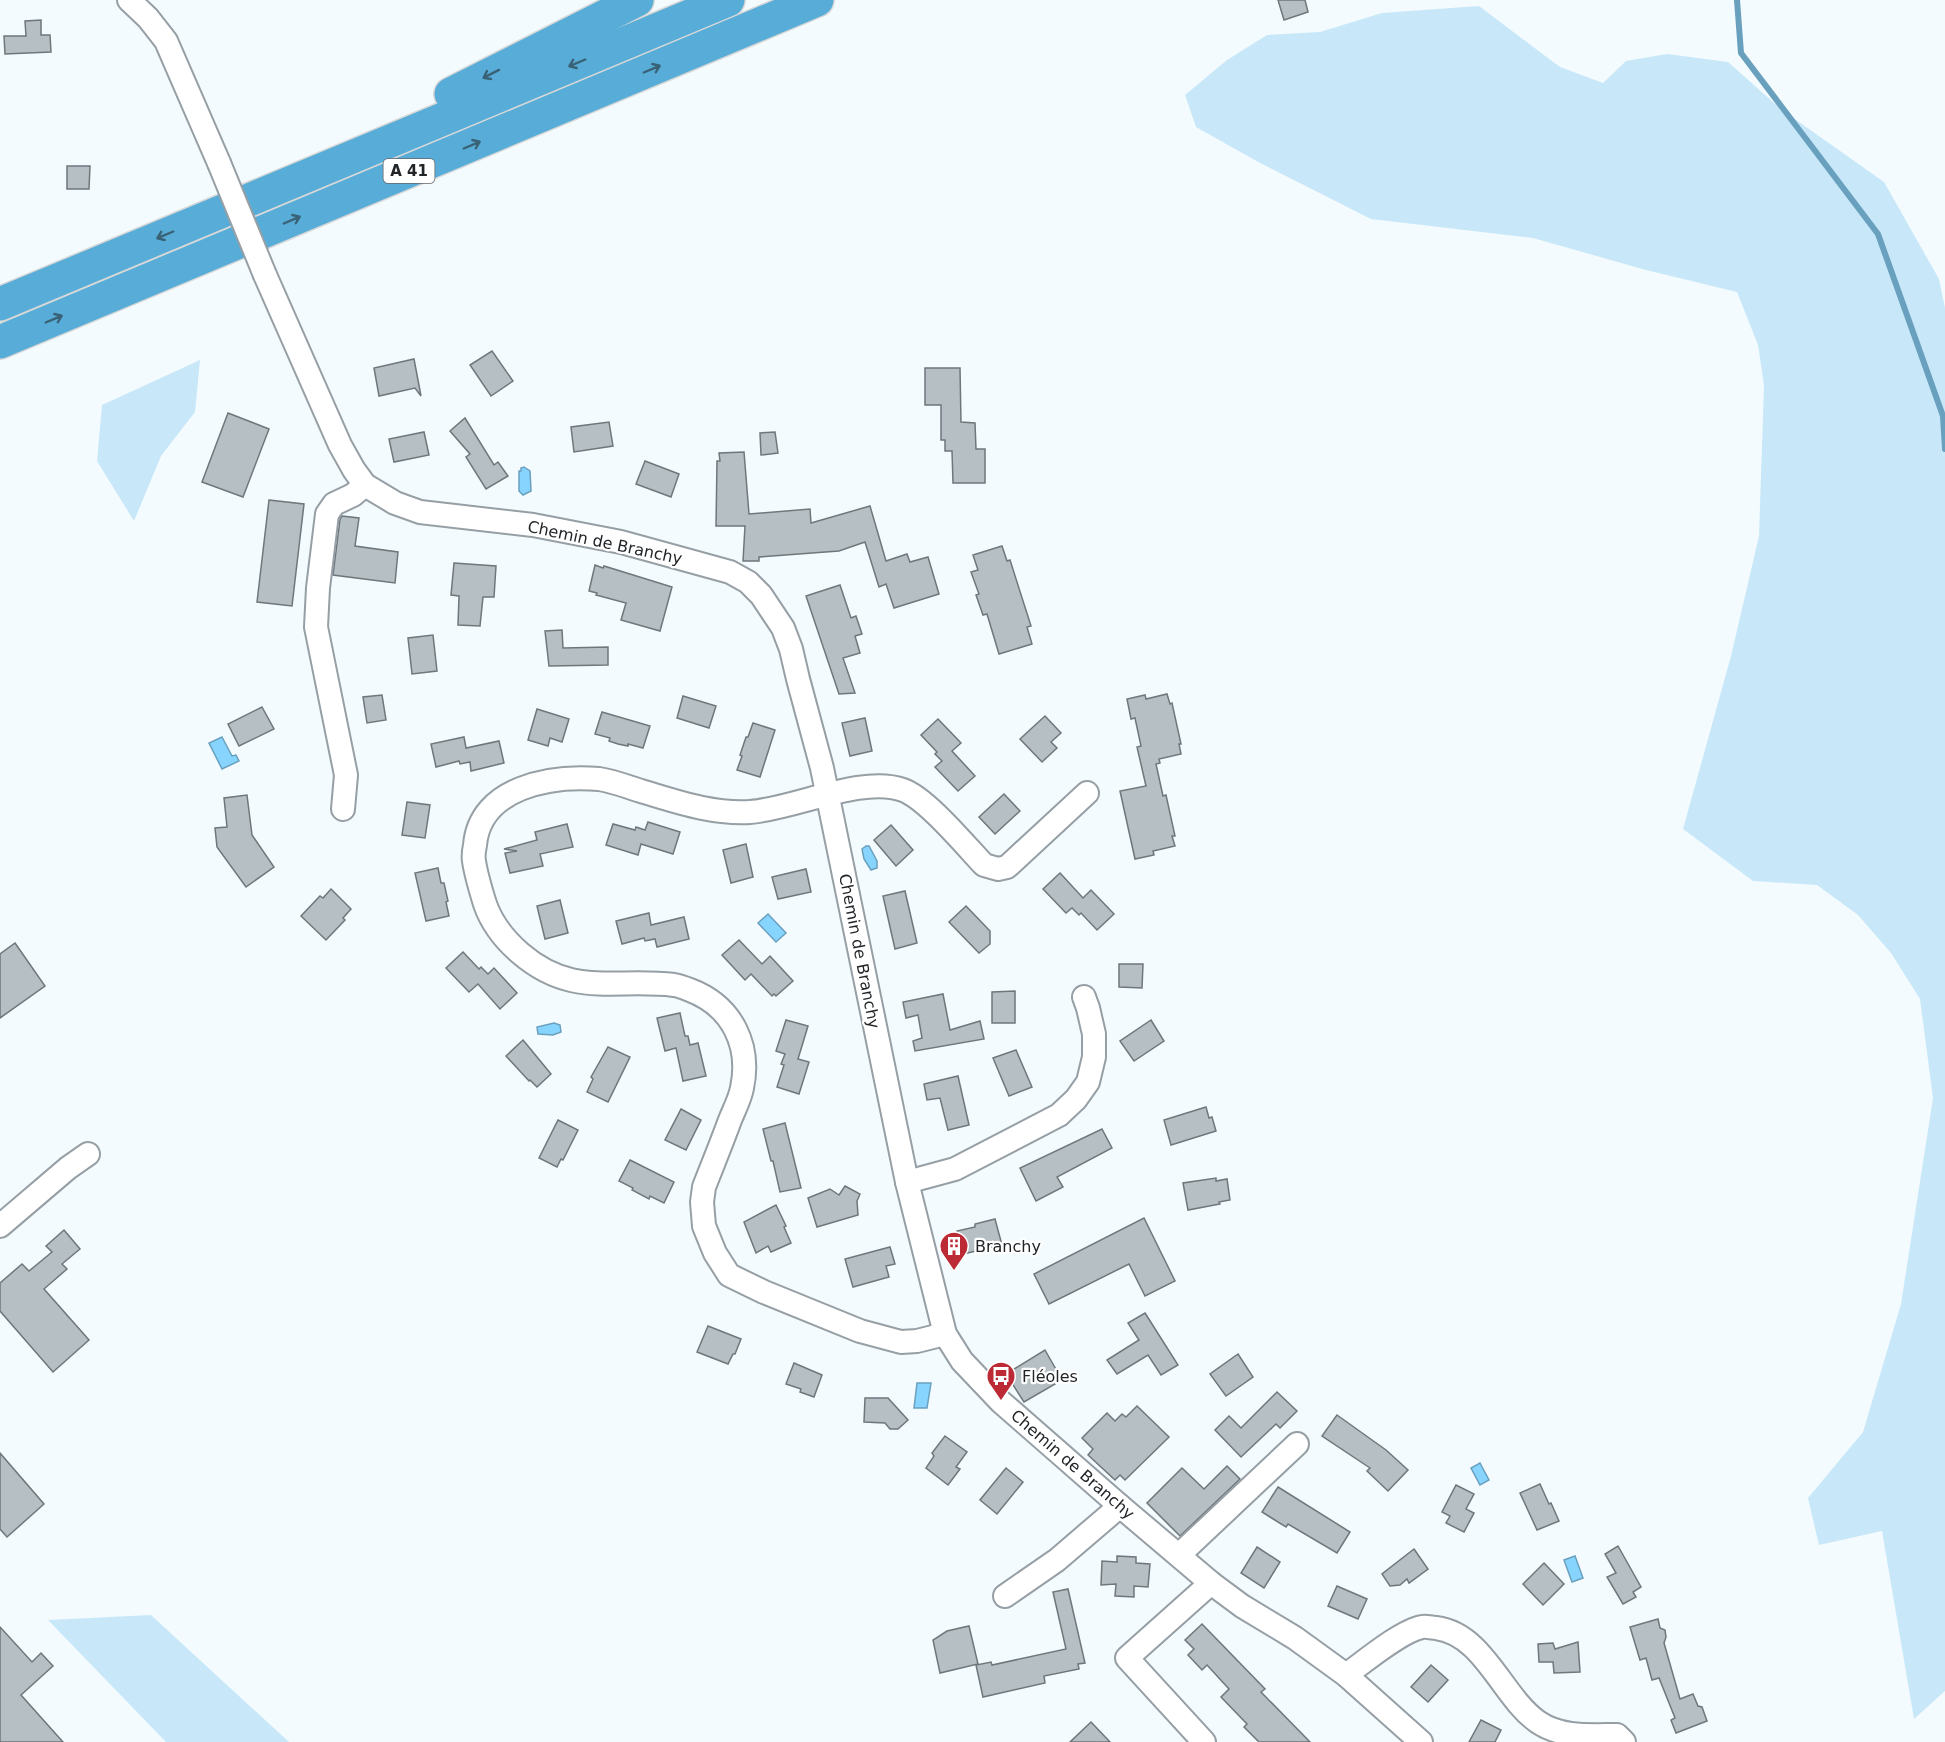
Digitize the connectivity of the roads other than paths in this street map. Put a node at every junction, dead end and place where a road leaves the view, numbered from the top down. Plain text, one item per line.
1 (129, 0) edge
2 (637, 0) edge
3 (728, 0) edge
4 (817, 0) edge
5 (822, 0) edge
6 (782, 15) junction
7 (208, 217) junction
8 (0, 304) edge
9 (0, 342) edge
10 (365, 485) junction
11 (1087, 793) dead end
12 (828, 795) junction
13 (343, 809) dead end
14 (1084, 997) dead end
15 (88, 1154) dead end
16 (907, 1182) junction
17 (0, 1227) edge
18 (945, 1334) junction
19 (1297, 1444) dead end
20 (1120, 1506) junction
21 (1179, 1555) junction
22 (1211, 1583) junction
23 (1005, 1596) dead end
24 (1346, 1676) junction
25 (1204, 1742) edge
26 (1421, 1742) edge
27 (1624, 1742) edge

1 - 10 street, Chemin de Branchy, bridge
2 -> 7 highway
3 -> 7 highway, A 41
4 - 6 highway, A 41
5 - 6 highway
9 -> 6 highway, A 41
7 -> 8 highway, A 41
10 - 12 street, Chemin de Branchy
10 - 13 street
11 - 12 street
12 - 16 street, Chemin de Branchy
12 - 18 street
14 - 16 street
15 - 17 street
16 - 18 street, Chemin de Branchy
18 - 20 street, Chemin de Branchy
19 - 21 street
20 - 21 street, Chemin de Branchy
20 - 23 street
21 - 22 street, Chemin de Branchy
22 - 24 street, Chemin de Branchy
22 - 25 street
24 - 26 street, Chemin de Branchy
24 - 27 street

